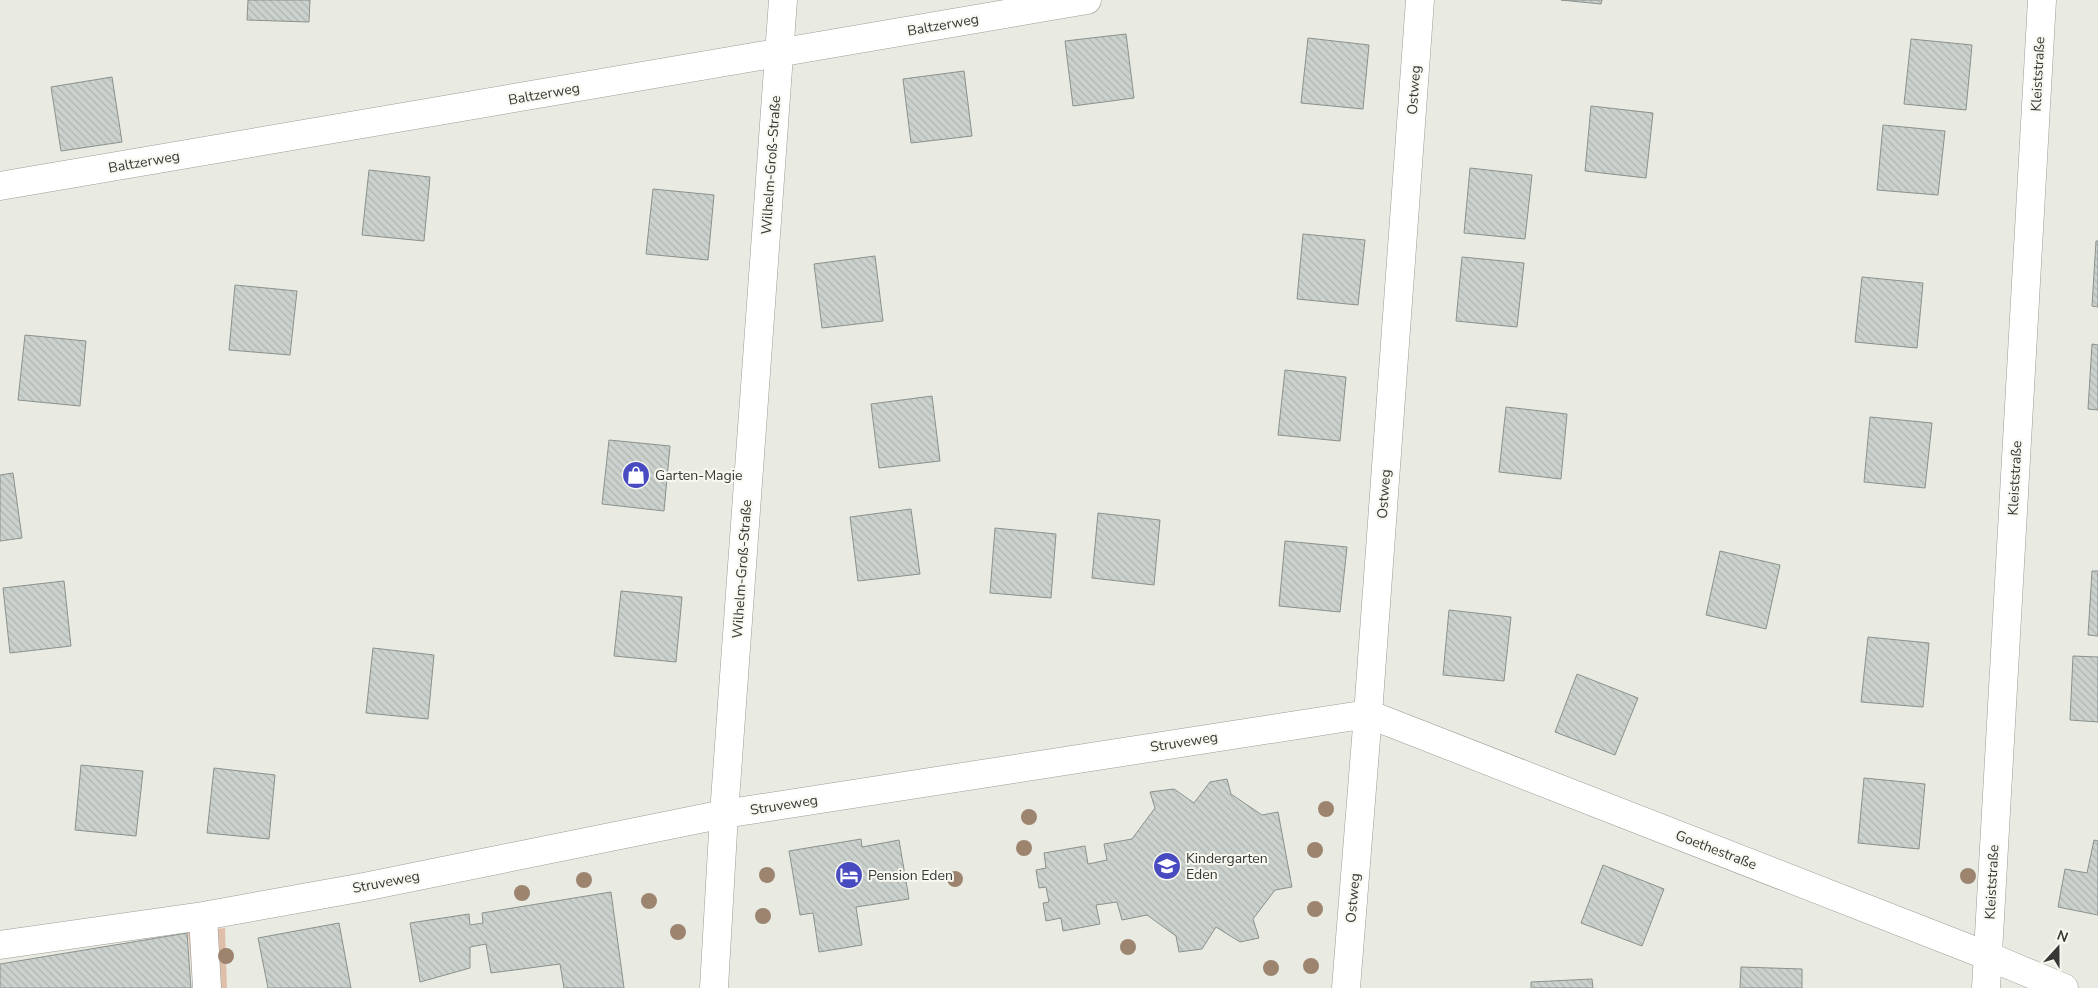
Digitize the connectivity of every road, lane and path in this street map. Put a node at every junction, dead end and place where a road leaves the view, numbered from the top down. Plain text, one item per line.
1 (783, 0) edge
2 (1087, 0) edge
3 (1420, 0) edge
4 (2042, 0) edge
5 (780, 53) junction
6 (0, 186) edge
7 (1368, 714) junction
8 (724, 814) junction
9 (202, 916) junction
10 (0, 945) edge
11 (1988, 956) junction
12 (207, 988) edge
13 (714, 988) edge
14 (1346, 988) edge
15 (1986, 988) edge
16 (2064, 988) edge

1 - 5 street, Wilhelm-Groß-Straße
2 - 5 street, Baltzerweg
3 - 7 street, Ostweg
4 - 11 street, Kleiststraße
5 - 6 street, Baltzerweg
5 - 8 street, Wilhelm-Groß-Straße
7 - 8 street, Struveweg
7 - 11 street, Goethestraße
7 - 14 street, Ostweg
8 - 9 street, Struveweg
8 - 13 street, Wilhelm-Groß-Straße
9 - 10 street, Struveweg
9 - 12 street
11 - 15 street, Kleiststraße
11 - 16 street, Goethestraße

